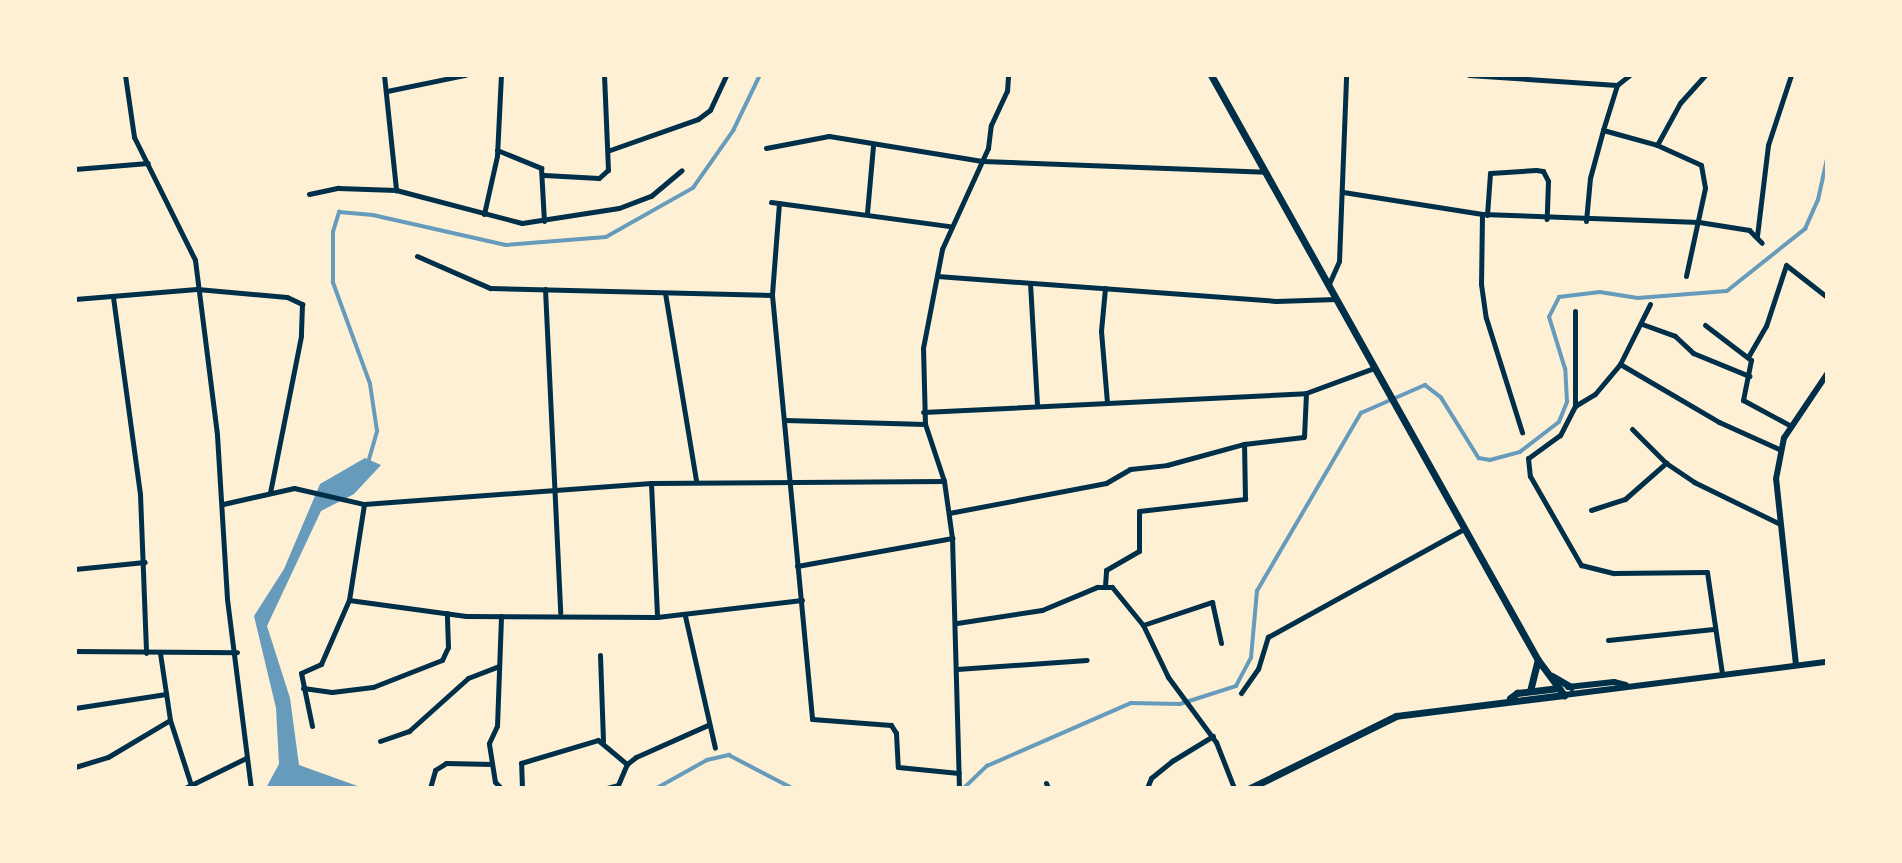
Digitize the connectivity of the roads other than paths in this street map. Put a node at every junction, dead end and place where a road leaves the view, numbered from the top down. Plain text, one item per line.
1 (125, 75) edge
2 (384, 75) edge
3 (465, 75) edge
4 (501, 75) edge
5 (604, 75) edge
6 (726, 75) edge
7 (1008, 75) edge
8 (1211, 75) edge
9 (1346, 75) edge
10 (1469, 75) edge
11 (1630, 75) edge
12 (1705, 75) edge
13 (1791, 75) edge
14 (1618, 85) junction
15 (387, 90) junction
16 (1603, 130) junction
17 (1657, 145) junction
18 (873, 146) junction
19 (766, 148) dead end
20 (497, 150) junction
21 (610, 150) junction
22 (982, 161) junction
23 (148, 163) junction
24 (75, 169) edge
25 (682, 170) dead end
26 (1265, 172) junction
27 (544, 175) junction
28 (396, 190) junction
29 (1343, 192) junction
30 (309, 194) dead end
31 (771, 202) dead end
32 (779, 203) junction
33 (484, 214) junction
34 (867, 214) junction
35 (1485, 215) junction
36 (1547, 219) junction
37 (544, 220) junction
38 (1586, 221) junction
39 (1699, 222) junction
40 (949, 226) junction
41 (1757, 236) junction
42 (1762, 243) dead end
43 (417, 256) dead end
44 (937, 276) junction
45 (1686, 276) dead end
46 (1030, 283) junction
47 (1328, 286) junction
48 (1105, 288) junction
49 (197, 289) junction
50 (545, 289) junction
51 (665, 293) junction
52 (772, 296) junction
53 (113, 297) junction
54 (1827, 297) edge
55 (75, 299) edge
56 (1336, 299) junction
57 (1650, 304) dead end
58 (1574, 311) dead end
59 (1643, 324) junction
60 (1705, 325) dead end
61 (1748, 357) junction
62 (1620, 364) junction
63 (1376, 372) junction
64 (1827, 374) edge
65 (1749, 376) junction
66 (1306, 393) junction
67 (1107, 402) junction
68 (1037, 406) junction
69 (1574, 406) junction
70 (923, 412) junction
71 (785, 420) junction
72 (925, 424) junction
73 (1791, 426) junction
74 (1632, 429) dead end
75 (1522, 432) dead end
76 (1244, 444) junction
77 (1781, 450) junction
78 (1666, 463) junction
79 (696, 481) junction
80 (944, 481) junction
81 (651, 483) junction
82 (792, 484) junction
83 (558, 486) junction
84 (270, 493) junction
85 (223, 504) junction
86 (364, 504) junction
87 (1591, 510) dead end
88 (949, 513) junction
89 (1778, 523) junction
90 (1464, 529) junction
91 (952, 538) junction
92 (145, 562) junction
93 (797, 566) junction
94 (75, 569) edge
95 (1105, 586) junction
96 (349, 600) junction
97 (802, 600) junction
98 (447, 613) junction
99 (560, 613) junction
100 (501, 615) junction
101 (685, 616) junction
102 (657, 617) junction
103 (957, 623) junction
104 (1143, 625) junction
105 (1713, 629) junction
106 (1608, 640) dead end
107 (1221, 643) dead end
108 (75, 650) edge
109 (237, 652) junction
110 (146, 653) junction
111 (160, 653) junction
112 (600, 655) dead end
113 (1087, 660) dead end
114 (1538, 660) junction
115 (1827, 662) edge
116 (1796, 665) junction
117 (499, 666) junction
118 (957, 669) junction
119 (1549, 674) junction
120 (1722, 674) junction
121 (1626, 685) junction
122 (1571, 687) junction
123 (303, 688) junction
124 (1530, 691) junction
125 (1562, 692) junction
126 (1241, 693) dead end
127 (166, 694) junction
128 (1509, 699) junction
129 (75, 708) edge
130 (170, 720) junction
131 (708, 725) junction
132 (312, 726) dead end
133 (1213, 736) junction
134 (380, 741) dead end
135 (603, 741) junction
136 (715, 748) dead end
137 (246, 758) junction
138 (492, 764) junction
139 (628, 764) junction
140 (75, 767) edge
141 (958, 775) junction
142 (188, 786) edge
143 (251, 788) edge
144 (430, 788) edge
145 (501, 788) edge
146 (522, 788) edge
147 (607, 788) edge
148 (959, 788) edge
149 (1147, 788) edge
150 (1234, 788) edge
151 (1250, 788) edge

1 - 23 street
2 - 15 street
3 - 15 street
4 - 20 street
5 - 21 street
6 - 21 street
7 - 22 street
8 - 26 main road
9 - 29 street
10 - 14 street
11 - 14 street
12 - 17 street
13 - 41 street
14 - 16 street
15 - 28 street
16 - 17 street
16 - 38 street
17 - 39 street
18 - 19 street
18 - 22 street
18 - 34 street
20 - 27 street
20 - 33 street
21 - 27 street
22 - 26 street
22 - 40 street
23 - 24 street
23 - 49 street
25 - 37 street
26 - 47 main road
27 - 37 street
28 - 30 street
28 - 33 street
29 - 35 street
29 - 47 street
31 - 32 street
32 - 34 street
32 - 52 street
33 - 37 street
34 - 40 street
35 - 36 street
35 - 36 street
35 - 75 street
36 - 38 street
38 - 39 street
39 - 41 street
39 - 45 street
40 - 44 street
41 - 42 street
43 - 50 street
44 - 46 street
44 - 70 street
46 - 48 street
46 - 68 street
47 - 56 main road
48 - 56 street
48 - 67 street
49 - 53 street
49 - 84 street
49 - 85 street
50 - 51 street
50 - 83 street
51 - 52 street
51 - 79 street
52 - 71 street
53 - 55 street
53 - 92 street
54 - 61 street
56 - 63 main road
57 - 59 street
58 - 69 street
59 - 62 street
59 - 65 street
60 - 61 street
61 - 65 street
62 - 69 street
62 - 77 street
63 - 66 street
63 - 90 main road
64 - 73 street
65 - 73 street
66 - 67 street
66 - 76 street
67 - 68 street
68 - 70 street
69 - 105 street
70 - 72 street
71 - 72 street
71 - 82 street
72 - 80 street
73 - 77 street
74 - 78 street
76 - 88 street
76 - 95 street
77 - 89 street
78 - 87 street
78 - 89 street
79 - 81 street
79 - 82 street
80 - 82 street
80 - 88 street
81 - 83 street
81 - 102 street
82 - 93 street
83 - 86 street
83 - 99 street
84 - 85 street
84 - 86 street
85 - 109 street
86 - 96 street
88 - 91 street
89 - 116 street
90 - 114 main road
90 - 126 street
91 - 93 street
91 - 103 street
92 - 94 street
92 - 110 street
93 - 97 street
95 - 103 street
95 - 104 street
96 - 98 street
96 - 123 street
97 - 101 street
97 - 141 street
98 - 100 street
98 - 123 street
99 - 100 street
99 - 102 street
100 - 117 street
101 - 102 street
101 - 131 street
103 - 118 street
104 - 107 street
104 - 133 street
105 - 106 street
105 - 120 street
108 - 110 street
109 - 111 street
109 - 137 street
110 - 111 street
111 - 127 street
112 - 135 street
113 - 118 street
114 - 119 main road
114 - 124 main road
115 - 116 street
116 - 120 street
117 - 134 street
117 - 138 street
118 - 141 street
119 - 122 main road
119 - 125 main road
120 - 121 street
121 - 122 street
121 - 125 street
122 - 125 street
123 - 132 street
124 - 125 main road
124 - 128 main road
125 - 128 main road
127 - 129 street
127 - 130 street
128 - 151 main road
130 - 140 street
130 - 142 street
131 - 136 street
131 - 139 street
133 - 149 street
133 - 150 street
135 - 139 street
135 - 146 street
137 - 142 street
137 - 143 street
138 - 144 street
138 - 145 street
139 - 147 street
141 - 148 street

